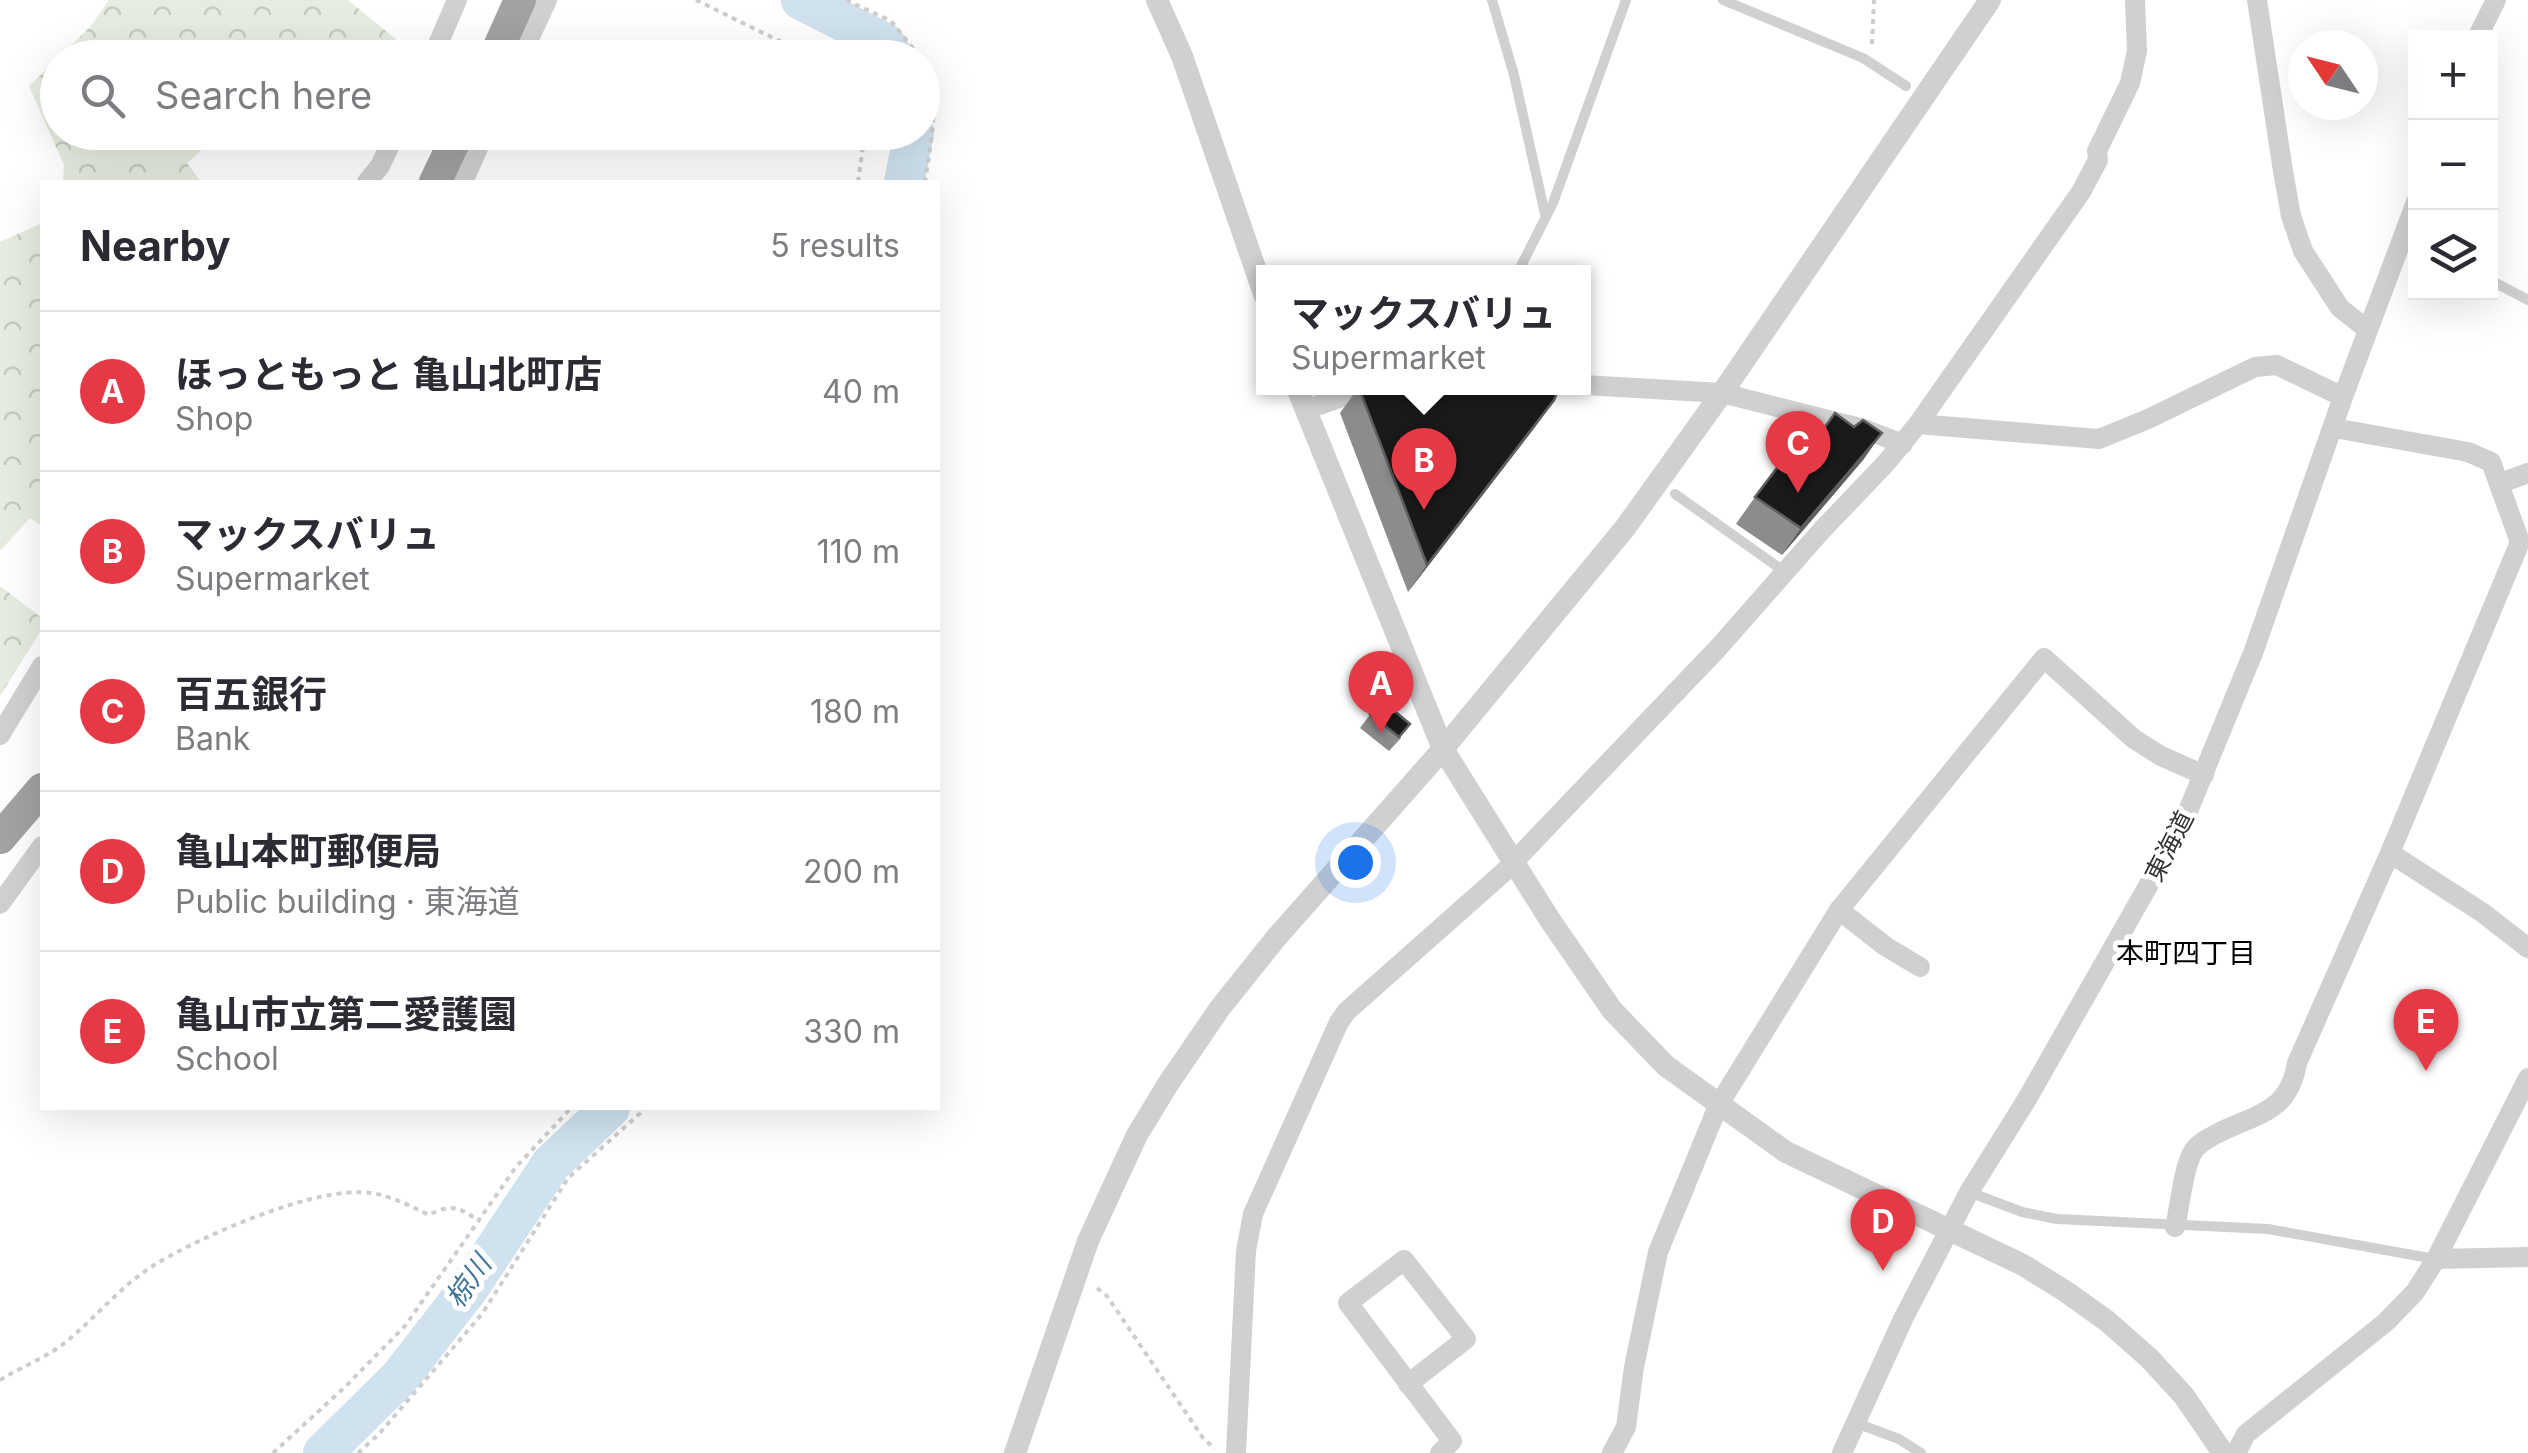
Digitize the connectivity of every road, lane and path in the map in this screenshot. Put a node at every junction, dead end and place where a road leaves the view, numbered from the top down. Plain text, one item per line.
1 (457, 0) edge
2 (520, 0) edge
3 (547, 0) edge
4 (696, 0) edge
5 (846, 0) edge
6 (1158, 0) edge
7 (1492, 0) edge
8 (1626, 0) edge
9 (1723, 0) edge
10 (1874, 0) edge
11 (1990, 0) edge
12 (2135, 0) edge
13 (2257, 0) edge
14 (2496, 0) edge
15 (2482, 30) edge
16 (440, 40) edge
17 (502, 40) edge
18 (528, 40) edge
19 (777, 40) edge
20 (906, 40) edge
21 (1872, 64) junction
22 (1906, 86) dead end
23 (388, 150) edge
24 (451, 150) edge
25 (478, 150) edge
26 (862, 150) edge
27 (929, 150) edge
28 (370, 180) edge
29 (437, 180) edge
30 (464, 180) edge
31 (858, 180) edge
32 (925, 180) edge
33 (1545, 215) junction
34 (2408, 242) edge
35 (1521, 265) edge
36 (1256, 271) edge
37 (2498, 284) edge
38 (2528, 300) edge
39 (2368, 330) junction
40 (1591, 385) edge
41 (1722, 392) junction
42 (2343, 397) junction
43 (1301, 399) edge
44 (1918, 424) junction
45 (2334, 428) junction
46 (1903, 444) junction
47 (2528, 473) edge
48 (2500, 483) junction
49 (1674, 494) dead end
50 (1784, 572) junction
51 (40, 669) edge
52 (0, 735) edge
53 (1443, 749) junction
54 (2204, 774) junction
55 (40, 791) edge
56 (0, 838) edge
57 (40, 849) edge
58 (2390, 853) junction
59 (1515, 860) junction
60 (0, 904) edge
61 (1840, 910) junction
62 (2528, 948) edge
63 (1920, 967) dead end
64 (2528, 1078) edge
65 (1718, 1106) junction
66 (569, 1110) edge
67 (644, 1110) edge
68 (1968, 1192) junction
69 (478, 1220) junction
70 (2175, 1227) junction
71 (1950, 1228) junction
72 (2528, 1257) edge
73 (2436, 1259) junction
74 (1077, 1274) junction
75 (0, 1380) edge
76 (1408, 1384) junction
77 (1855, 1422) junction
78 (273, 1453) edge
79 (358, 1453) edge
80 (1015, 1453) edge
81 (1220, 1453) edge
82 (1236, 1453) edge
83 (1440, 1453) edge
84 (1612, 1453) edge
85 (1842, 1453) edge
86 (1921, 1453) edge
87 (2223, 1453) edge
88 (2236, 1453) edge

1 - 16 street
2 - 17 highway
3 - 18 street
4 - 19 path
5 - 20 path
6 - 36 street
7 - 33 lane
8 - 33 lane
9 - 21 lane
10 - 21 path
11 - 41 street
12 - 44 street
13 - 39 street
14 - 15 street
21 - 22 lane
23 - 28 street
24 - 29 highway
25 - 30 street
26 - 31 path
27 - 32 path
33 - 35 lane
34 - 39 street, 東海道
37 - 38 lane
39 - 42 street, 東海道
40 - 41 street
41 - 46 street
41 - 53 street
42 - 44 street
42 - 45 street, 東海道
43 - 53 street
44 - 46 street
45 - 48 street
45 - 54 street, 東海道
46 - 50 street
47 - 48 street
48 - 58 street
49 - 50 lane
50 - 59 street
51 - 52 street
53 - 59 street
53 - 74 street
54 - 61 street
54 - 68 street, 東海道
55 - 56 highway
57 - 60 street
58 - 62 street
58 - 70 street
59 - 65 street
59 - 82 street
61 - 63 street
61 - 65 street
64 - 73 street
65 - 71 street
65 - 84 street
66 - 69 path
67 - 79 path
68 - 70 lane
68 - 71 street, 東海道
69 - 75 path
69 - 78 path
70 - 73 lane
71 - 77 street, 東海道
71 - 87 street
72 - 73 street
73 - 88 street
74 - 80 street
74 - 81 path
76 - 76 street
76 - 83 street
77 - 85 street, 東海道
77 - 86 lane

